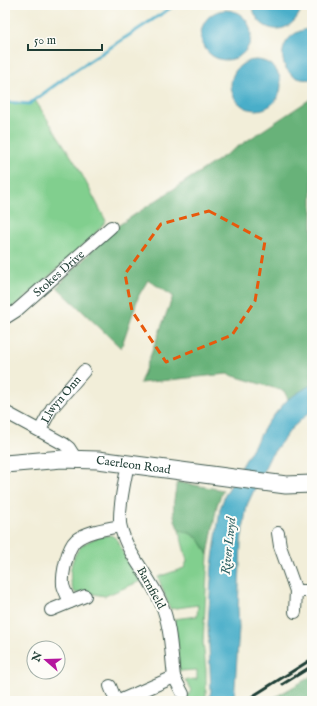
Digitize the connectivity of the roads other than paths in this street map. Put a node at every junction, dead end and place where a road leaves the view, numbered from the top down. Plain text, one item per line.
1 (111, 227) dead end
2 (5, 318) edge
3 (84, 371) dead end
4 (5, 412) edge
5 (40, 430) junction
6 (76, 459) junction
7 (5, 464) edge
8 (128, 464) junction
9 (312, 484) edge
10 (120, 526) junction
11 (278, 533) dead end
12 (268, 549) dead end
13 (280, 549) junction
14 (296, 591) junction
15 (312, 591) edge
16 (85, 596) dead end
17 (70, 602) junction
18 (51, 610) dead end
19 (295, 612) dead end
20 (174, 677) junction
21 (110, 686) dead end
22 (183, 694) dead end
23 (116, 701) edge
24 (119, 701) edge

1 - 2 street, Stokes Drive
3 - 5 street, Llwyn Onn
4 - 5 street
5 - 6 street
6 - 7 main road, Caerleon Road
6 - 8 main road, Caerleon Road
8 - 9 main road, Caerleon Road
8 - 10 street, Barnfield
10 - 17 street
10 - 20 street, Barnfield
11 - 13 street
12 - 13 street
13 - 14 street
14 - 15 street
14 - 19 street
16 - 17 street
17 - 18 street
20 - 22 street, Barnfield
20 - 24 street
21 - 23 street

